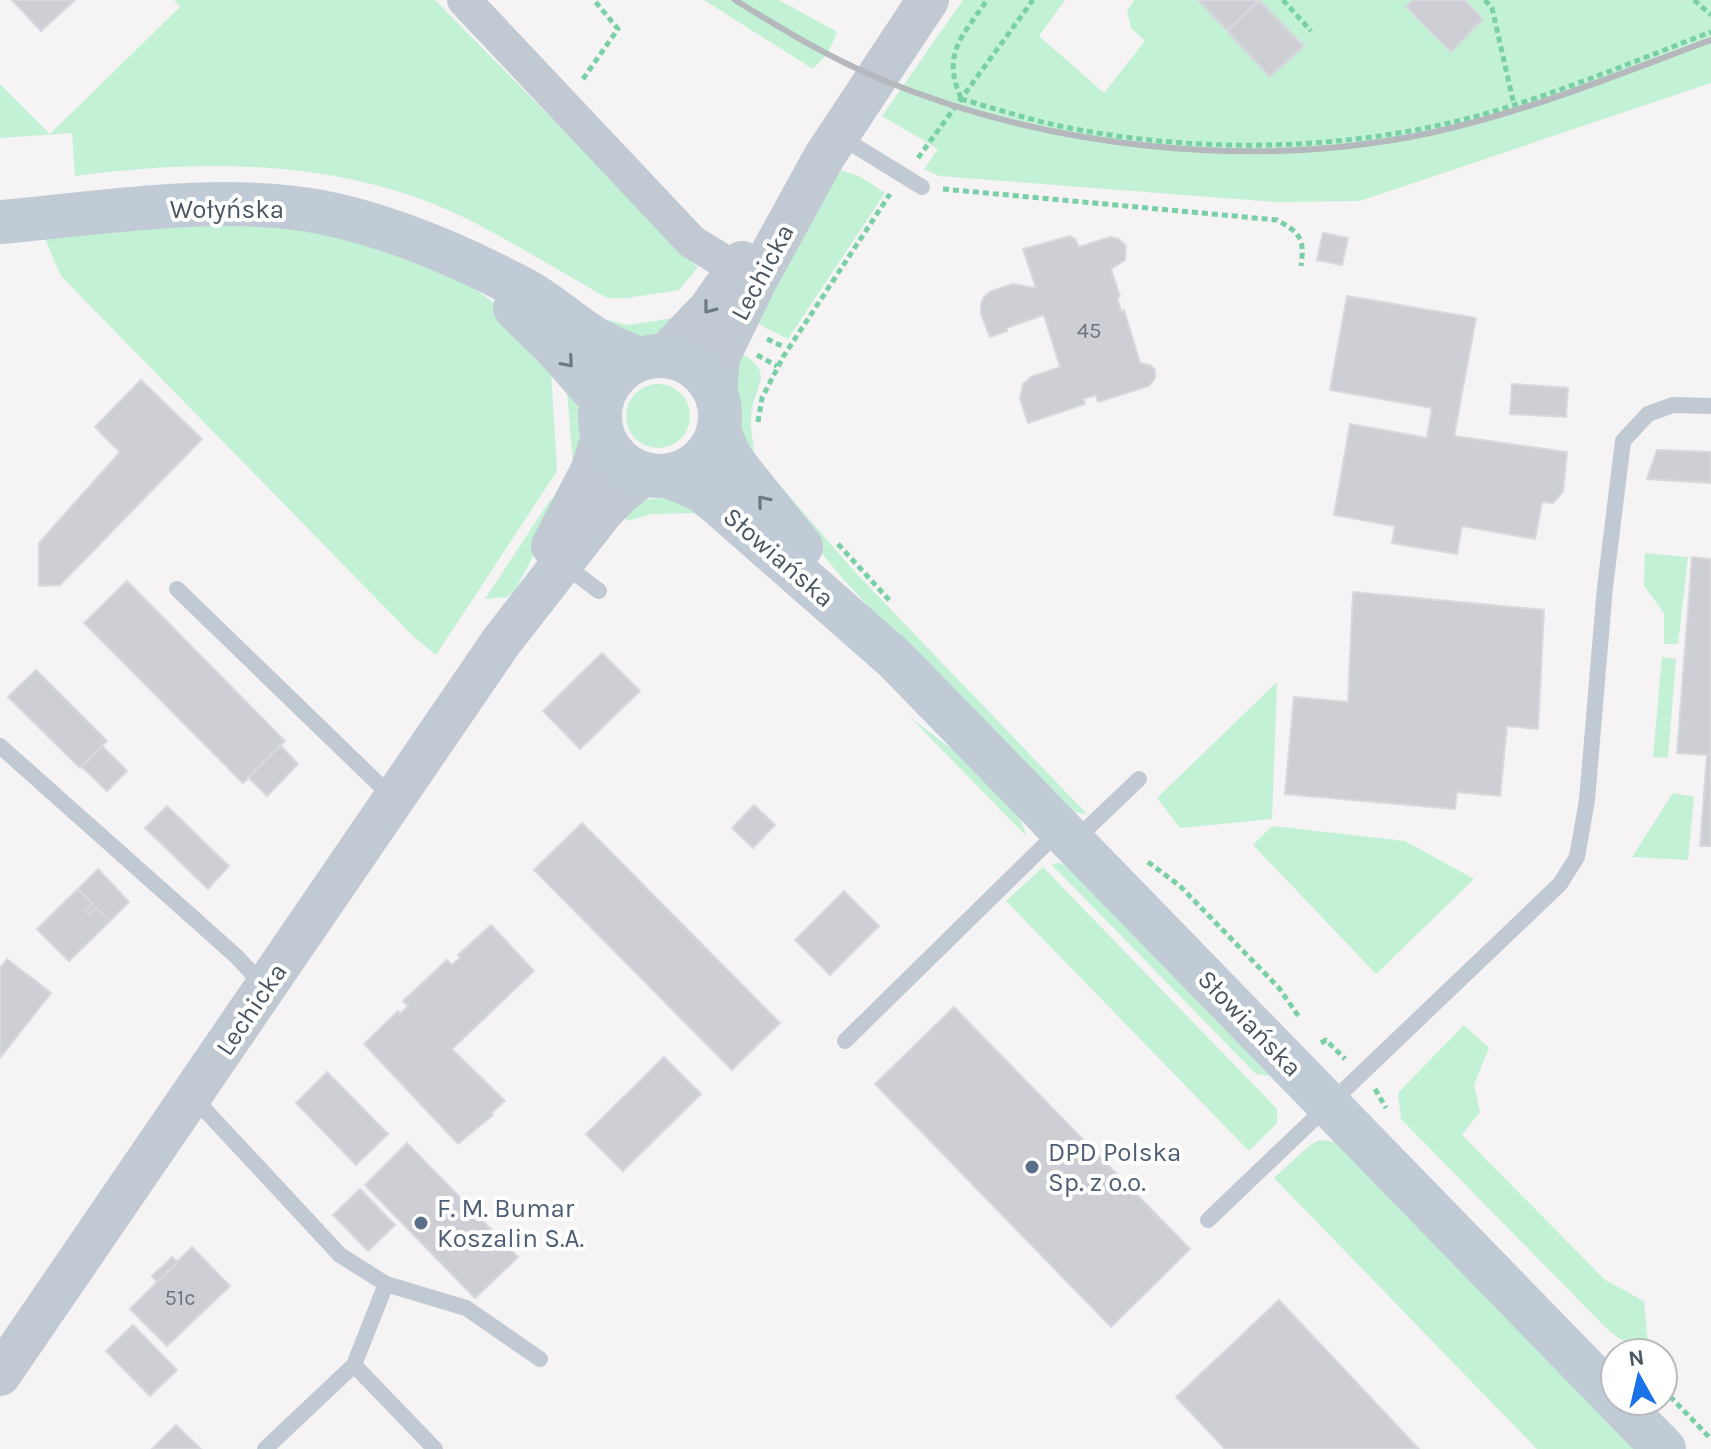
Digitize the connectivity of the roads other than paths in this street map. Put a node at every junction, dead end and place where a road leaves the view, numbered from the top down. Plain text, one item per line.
1 (464, 0) edge
2 (928, 0) edge
3 (830, 146) junction
4 (922, 187) road end
5 (7, 221) edge
6 (447, 254) junction
7 (746, 275) junction
8 (651, 358) junction
9 (1711, 406) edge
10 (731, 417) junction
11 (602, 418) junction
12 (656, 476) junction
13 (556, 558) junction
14 (177, 589) dead end
15 (599, 591) dead end
16 (892, 630) junction
17 (0, 746) edge
18 (1139, 779) dead end
19 (394, 799) junction
20 (1067, 835) junction
21 (266, 988) junction
22 (845, 1041) dead end
23 (192, 1096) junction
24 (1329, 1104) junction
25 (1208, 1220) dead end
26 (386, 1284) junction
27 (540, 1359) dead end
28 (354, 1365) junction
29 (0, 1375) edge
30 (1599, 1382) edge
31 (1633, 1417) edge
32 (265, 1449) edge
33 (435, 1449) edge
34 (1664, 1449) edge

1 - 7 street
2 - 3 street, Lechicka
3 - 4 lane
3 - 7 street, Lechicka
5 - 6 main road, Wołyńska
6 - 8 main road, Wołyńska
6 -> 11 main road, Wołyńska
7 -> 8 street, Lechicka
7 - 10 street, Lechicka
8 - 10 main road
8 - 11 main road
9 - 24 lane
10 - 12 main road
16 -> 10 main road, Słowiańska
11 - 12 main road
11 - 13 street, Lechicka
12 - 13 street, Lechicka
12 - 16 main road, Słowiańska
13 - 15 lane
13 - 19 street, Lechicka
14 - 19 lane
16 - 20 main road, Słowiańska
17 - 21 lane
18 - 20 lane
19 - 21 street, Lechicka
20 - 22 lane
20 - 24 main road, Słowiańska
21 - 23 street, Lechicka
23 - 26 lane
23 - 29 street, Lechicka
24 - 25 lane
24 - 30 main road, Słowiańska
26 - 27 lane
26 - 28 lane
28 - 32 lane
28 - 33 lane
31 - 34 main road, Słowiańska

